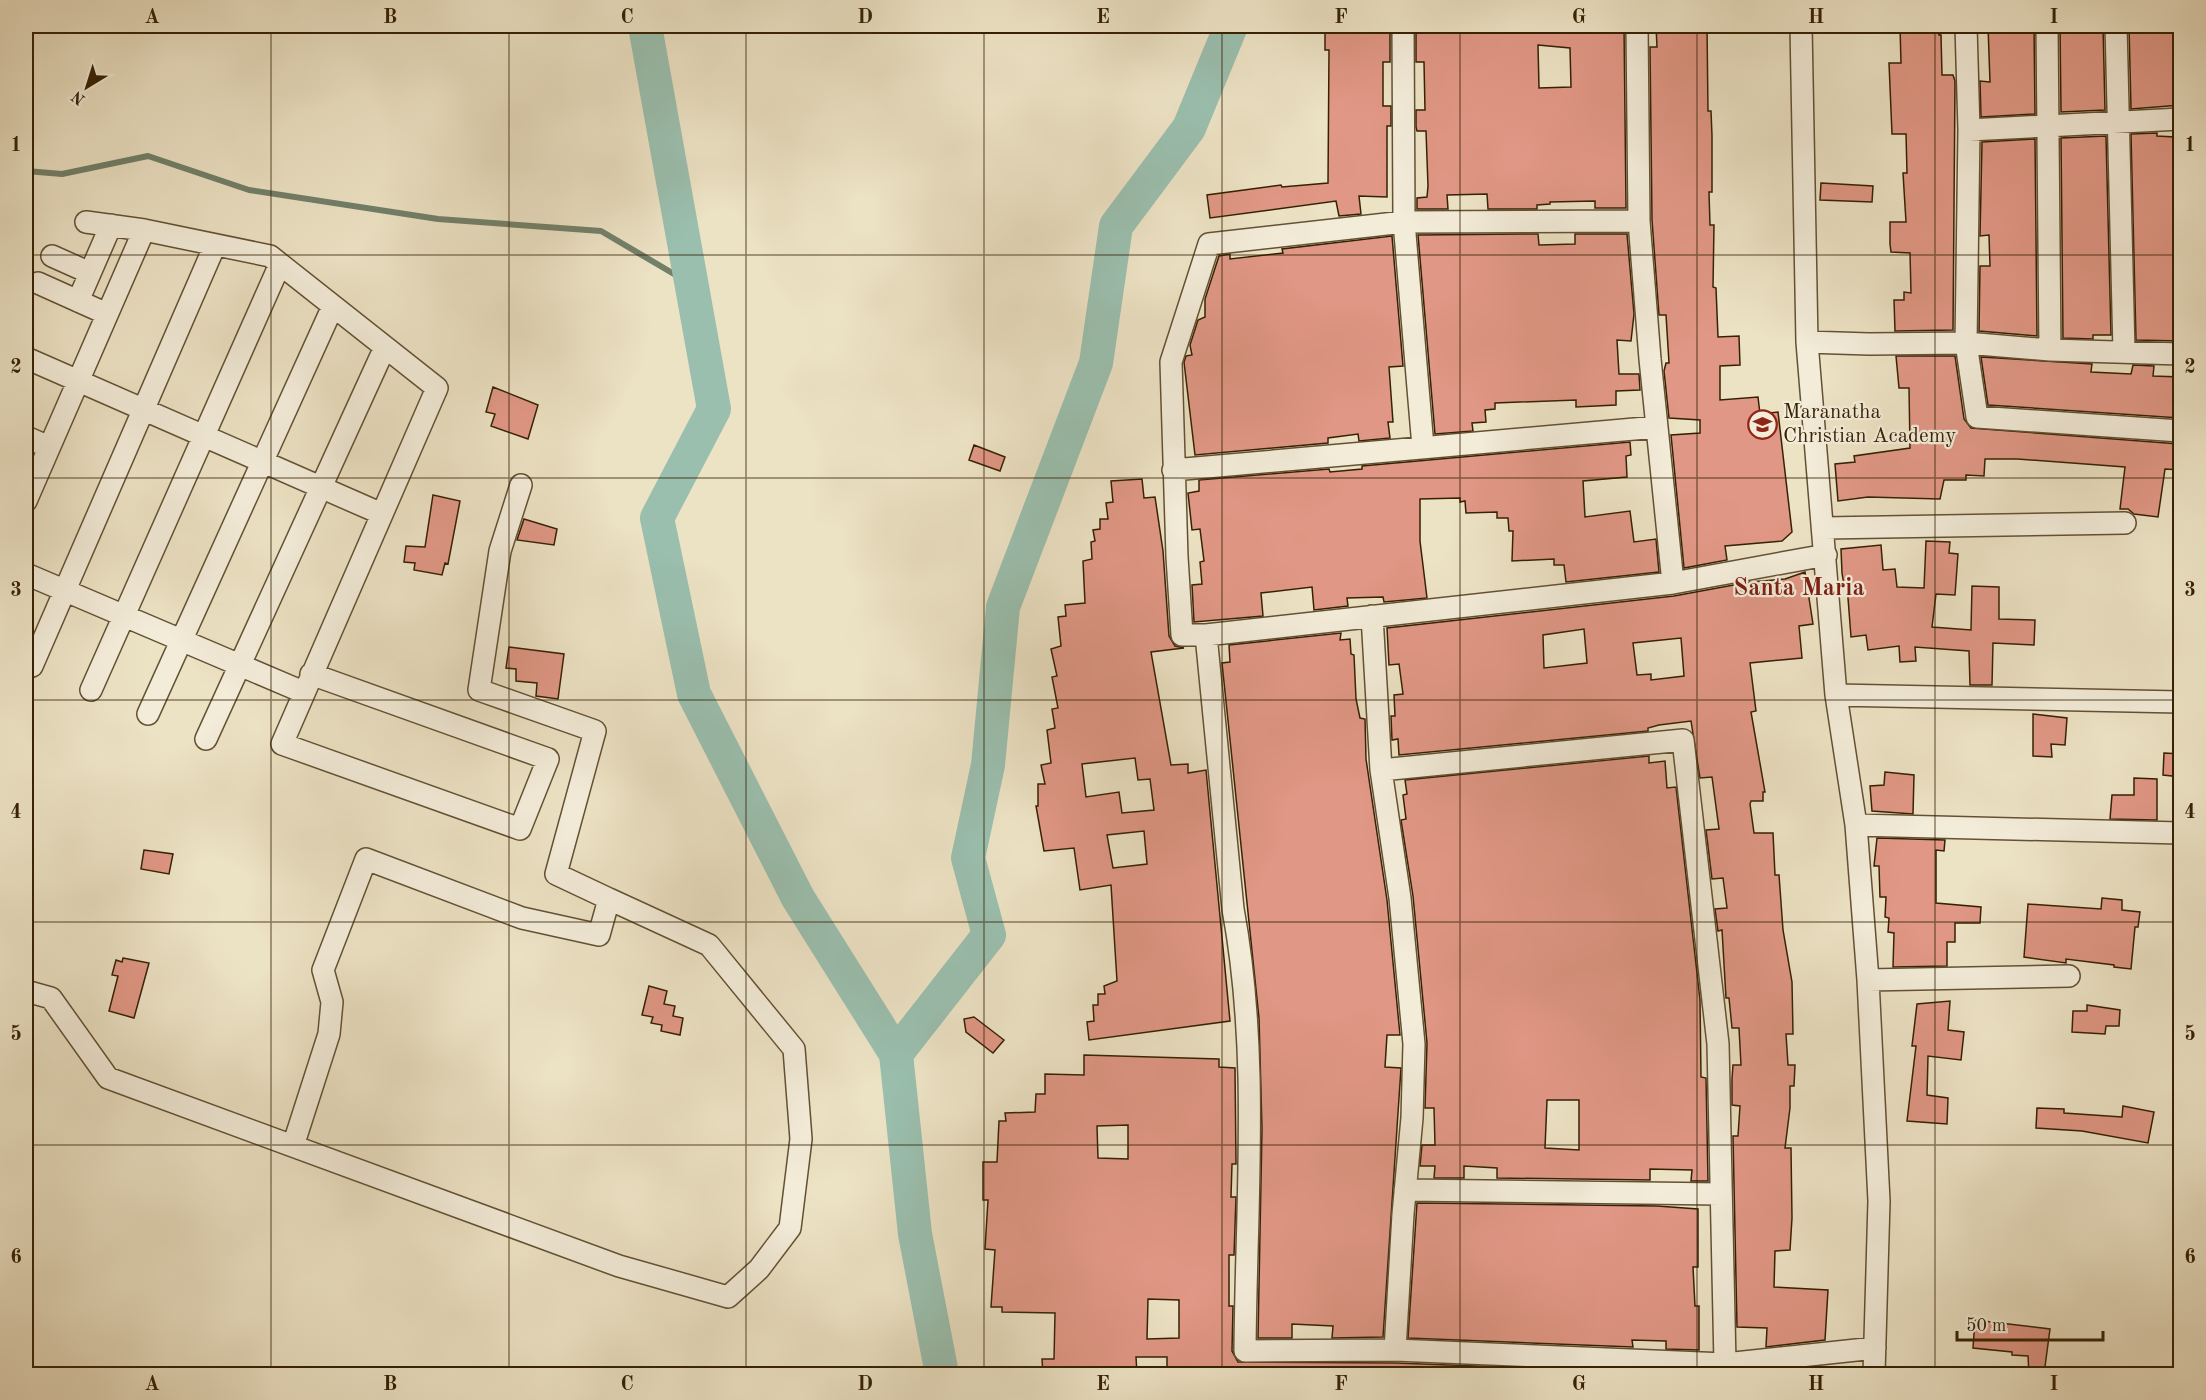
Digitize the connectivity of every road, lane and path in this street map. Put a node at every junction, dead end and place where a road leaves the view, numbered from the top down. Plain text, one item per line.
1 (1402, 26) edge
2 (1637, 26) edge
3 (1801, 26) edge
4 (1966, 26) edge
5 (2046, 26) edge
6 (2116, 26) edge
7 (2181, 119) edge
8 (2118, 123) junction
9 (2048, 127) junction
10 (1969, 130) junction
11 (1639, 221) junction
12 (86, 222) dead end
13 (1404, 222) junction
14 (111, 225) junction
15 (144, 230) junction
16 (215, 245) junction
17 (52, 256) dead end
18 (280, 264) junction
19 (90, 273) junction
20 (38, 283) dead end
21 (78, 301) junction
22 (333, 306) junction
23 (107, 314) junction
24 (1807, 342) junction
25 (1966, 343) junction
26 (385, 347) junction
27 (2050, 350) junction
28 (2124, 351) junction
29 (2181, 354) edge
30 (26, 358) edge
31 (78, 380) junction
32 (144, 409) junction
33 (1657, 427) junction
34 (2181, 431) edge
35 (203, 435) junction
36 (26, 437) edge
37 (49, 447) junction
38 (1424, 447) junction
39 (263, 462) junction
40 (1173, 470) junction
41 (521, 485) dead end
42 (321, 487) junction
43 (26, 501) edge
44 (382, 514) junction
45 (2125, 523) dead end
46 (1824, 528) junction
47 (1826, 555) junction
48 (26, 574) edge
49 (1673, 583) junction
50 (65, 591) junction
51 (123, 616) junction
52 (1372, 616) junction
53 (1206, 635) junction
54 (182, 640) junction
55 (240, 664) junction
56 (32, 666) dead end
57 (307, 683) junction
58 (91, 690) dead end
59 (1836, 695) junction
60 (2181, 702) edge
61 (148, 714) dead end
62 (206, 739) dead end
63 (1381, 770) junction
64 (1856, 825) junction
65 (2181, 833) edge
66 (609, 899) junction
67 (2069, 976) dead end
68 (1868, 980) junction
69 (26, 991) edge
70 (292, 1146) junction
71 (1405, 1190) junction
72 (1720, 1194) junction
73 (1875, 1348) junction
74 (1395, 1350) junction
75 (1725, 1364) junction
76 (1531, 1365) edge
77 (1874, 1374) edge

1 - 13 street
2 - 11 street
3 - 24 street
4 - 10 street
5 - 9 street
6 - 8 street
7 - 8 street
8 - 9 street
8 - 28 street
9 - 10 street
9 - 27 street
10 - 25 street
11 - 13 street
11 - 33 street
12 - 14 street
13 - 38 street
13 - 40 street
14 - 15 street
14 - 19 street
15 - 16 street
15 - 23 street
16 - 18 street
16 - 32 street
17 - 19 street
18 - 22 street
18 - 35 street
19 - 21 street
20 - 21 street
21 - 23 street
22 - 26 street
22 - 39 street
23 - 31 street
24 - 25 street
24 - 46 street
25 - 27 street
25 - 34 street
26 - 42 street
26 - 44 street
27 - 28 street
28 - 29 street
30 - 31 street
31 - 32 street
31 - 37 street
32 - 35 street
32 - 50 street
33 - 38 street
33 - 49 street
35 - 39 street
35 - 51 street
36 - 37 street
37 - 43 street
38 - 40 street
39 - 42 street
39 - 54 street
40 - 53 street
41 - 66 street
42 - 44 street
42 - 55 street
44 - 57 street
45 - 46 street
46 - 47 street
47 - 49 street
47 - 59 street
48 - 50 street
49 - 52 street
50 - 51 street
50 - 56 street
51 - 54 street
51 - 58 street
52 - 53 street
52 - 63 street
53 - 74 street
54 - 55 street
54 - 61 street
55 - 57 street
55 - 62 street
57 - 57 street
59 - 60 street
59 - 64 street
63 - 71 street
63 - 72 street
64 - 65 street
64 - 68 street
66 - 70 street
66 - 70 street
67 - 68 street
68 - 73 street
69 - 70 street
71 - 72 street
71 - 74 street
72 - 75 street
73 - 75 street
73 - 77 street
74 - 76 street
75 - 76 street

